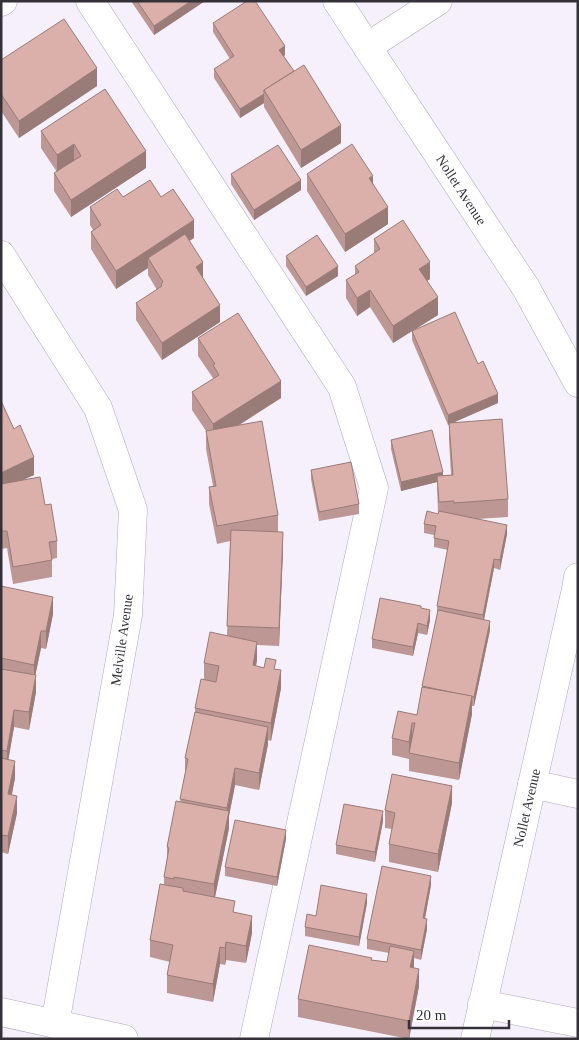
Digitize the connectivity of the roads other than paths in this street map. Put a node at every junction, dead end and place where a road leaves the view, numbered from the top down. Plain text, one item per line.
1 (90, 1) edge
2 (337, 1) edge
3 (438, 1) edge
4 (367, 47) junction
5 (1, 255) edge
6 (578, 383) edge
7 (578, 577) edge
8 (532, 784) junction
9 (578, 794) edge
10 (482, 1004) junction
11 (1, 1012) edge
12 (578, 1023) edge
13 (55, 1024) junction
14 (124, 1039) edge
15 (254, 1039) edge
16 (475, 1039) edge

1 - 15 street
2 - 4 street, Nollet Avenue
3 - 4 street
4 - 6 street, Nollet Avenue
5 - 13 street, Melville Avenue
7 - 8 street, Nollet Avenue
8 - 9 street
8 - 10 street, Nollet Avenue
10 - 12 street
10 - 16 street, Nollet Avenue
11 - 13 street
13 - 14 street

